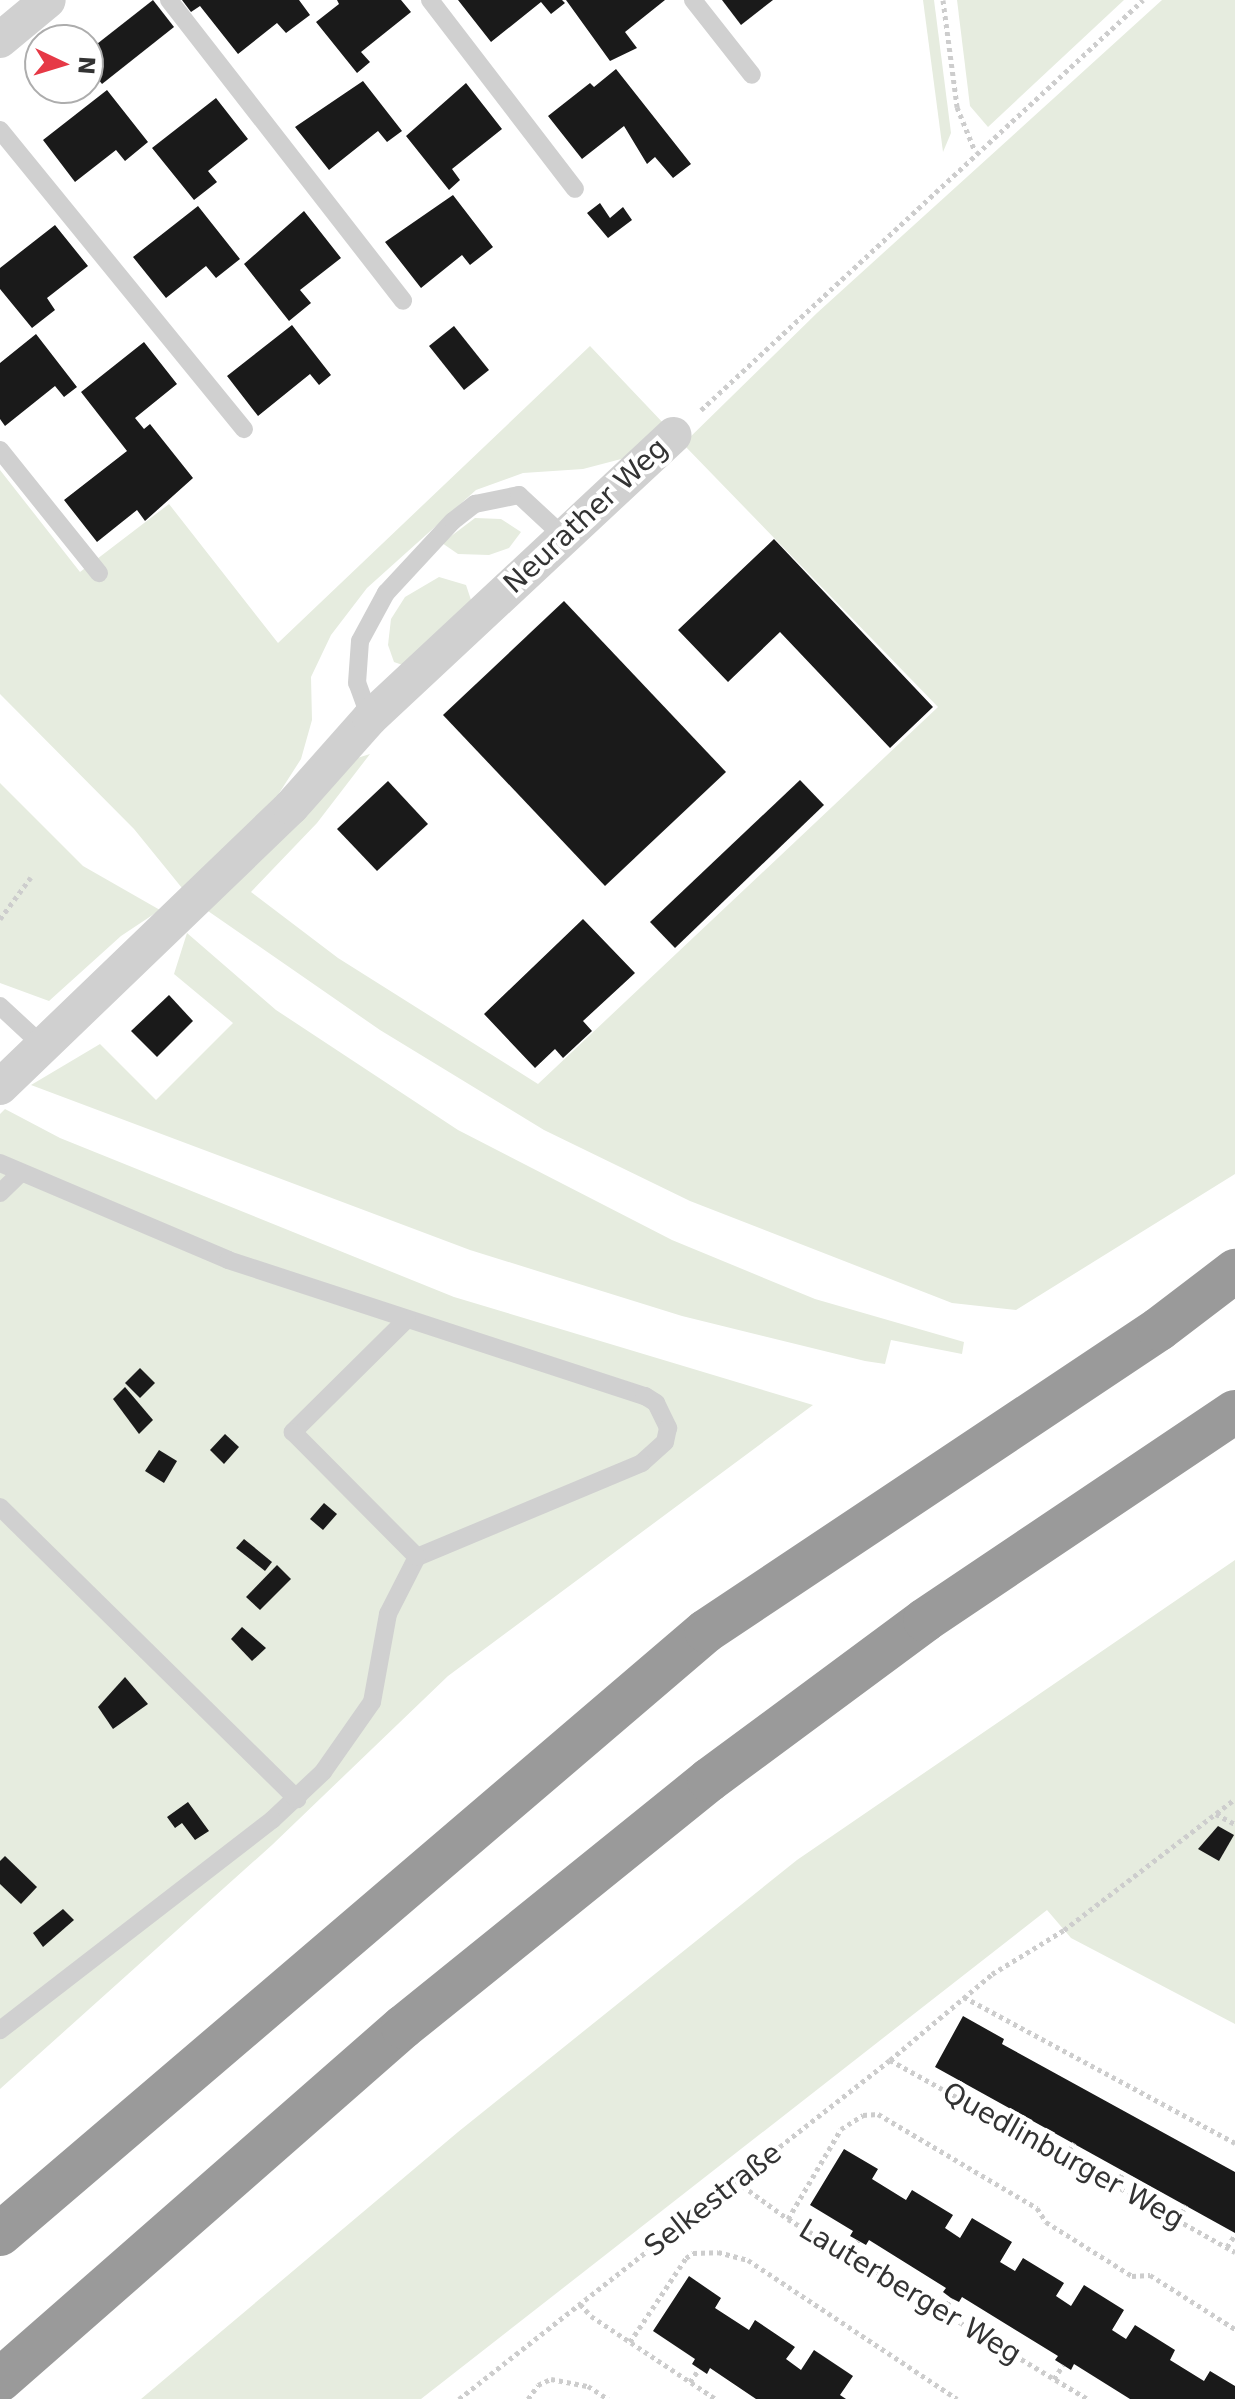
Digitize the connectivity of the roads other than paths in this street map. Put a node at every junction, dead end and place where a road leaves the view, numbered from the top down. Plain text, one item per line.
1 (48, 0) edge
2 (169, 0) edge
3 (430, 0) edge
4 (693, 0) edge
5 (0, 40) edge
6 (752, 75) dead end
7 (0, 130) edge
8 (575, 189) dead end
9 (403, 301) dead end
10 (244, 429) dead end
11 (674, 435) road end
12 (0, 450) edge
13 (562, 535) junction
14 (99, 573) dead end
15 (370, 718) junction
16 (0, 1006) edge
17 (43, 1046) junction
18 (0, 1087) edge
19 (0, 1163) edge
20 (21, 1173) junction
21 (0, 1193) edge
22 (1229, 1278) edge
23 (407, 1319) junction
24 (1235, 1412) edge
25 (0, 1507) edge
26 (417, 1557) junction
27 (297, 1799) junction
28 (0, 2030) edge
29 (0, 2234) edge
30 (0, 2380) edge

1 - 5 street
2 - 9 lane
3 - 8 lane
4 - 6 lane
7 - 10 lane
11 - 13 street, Neurather Weg
12 - 14 lane
13 - 15 street, Neurather Weg
13 - 15 lane
15 - 17 street, Neurather Weg
16 - 17 lane
17 - 18 street, Neurather Weg
19 - 20 lane
20 - 21 lane
20 - 23 lane
22 - 29 highway
23 - 26 lane
23 - 26 lane
24 - 30 highway
25 - 27 lane
26 - 27 lane
27 - 28 lane

